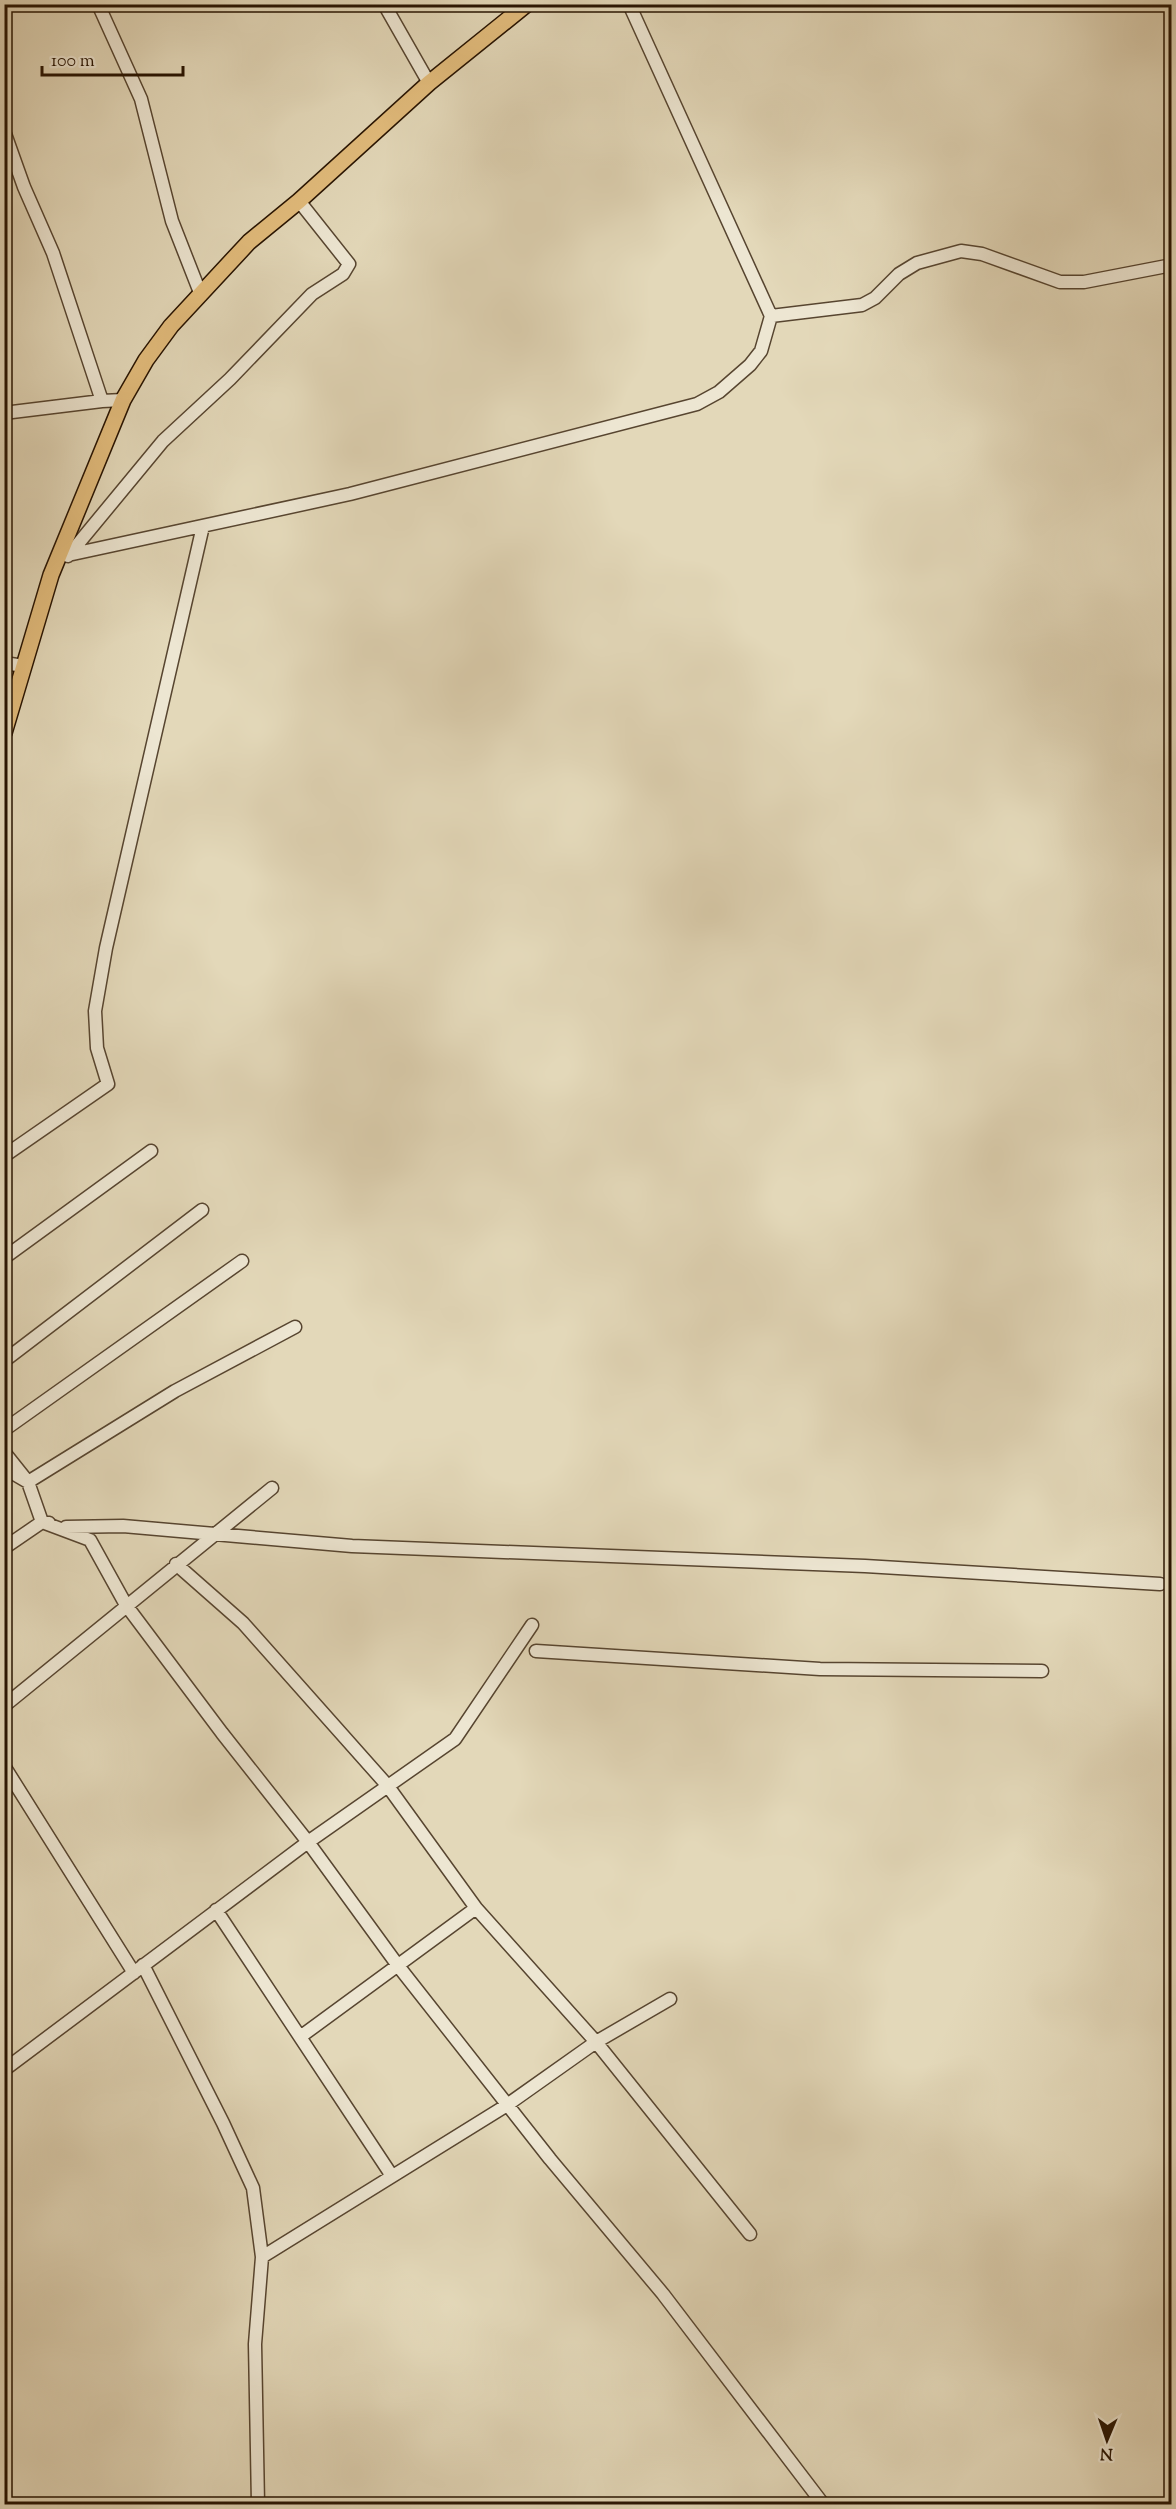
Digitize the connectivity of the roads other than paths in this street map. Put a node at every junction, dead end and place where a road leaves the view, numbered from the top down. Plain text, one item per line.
1 (98, 4) edge
2 (384, 4) edge
3 (527, 4) edge
4 (629, 4) edge
5 (429, 83) junction
6 (4, 131) edge
7 (299, 201) junction
8 (1172, 265) edge
9 (201, 295) junction
10 (771, 316) junction
11 (123, 400) junction
12 (102, 401) junction
13 (4, 413) edge
14 (203, 526) junction
15 (68, 555) junction
16 (51, 575) junction
17 (4, 663) edge
18 (24, 666) junction
19 (4, 733) edge
20 (151, 1151) dead end
21 (4, 1156) edge
22 (202, 1210) dead end
23 (4, 1258) edge
24 (242, 1261) dead end
25 (295, 1327) dead end
26 (4, 1361) edge
27 (4, 1430) edge
28 (4, 1452) edge
29 (4, 1468) edge
30 (28, 1482) junction
31 (272, 1488) dead end
32 (42, 1522) junction
33 (214, 1534) junction
34 (4, 1548) edge
35 (176, 1564) junction
36 (1161, 1584) dead end
37 (126, 1605) junction
38 (532, 1625) dead end
39 (536, 1651) dead end
40 (1042, 1671) dead end
41 (4, 1706) edge
42 (4, 1766) edge
43 (387, 1785) junction
44 (308, 1842) junction
45 (476, 1908) junction
46 (216, 1911) junction
47 (399, 1967) junction
48 (138, 1969) junction
49 (670, 1999) dead end
50 (300, 2037) junction
51 (596, 2042) junction
52 (4, 2070) edge
53 (507, 2105) junction
54 (392, 2176) junction
55 (750, 2234) dead end
56 (262, 2257) junction
57 (258, 2505) edge
58 (823, 2505) edge

1 - 9 street
2 - 5 street
3 - 5 main road
4 - 10 street
5 - 7 main road
6 - 12 street
7 - 9 main road
7 - 15 street
8 - 10 street
9 - 11 main road
10 - 14 street
11 - 12 street
11 - 16 main road
12 - 13 street
14 - 15 street
14 - 21 street
15 - 16 street
16 - 18 main road
17 - 18 street
18 - 19 main road
20 - 23 street
22 - 26 street
24 - 27 street
25 - 30 street
28 - 30 street
29 - 30 street
30 - 32 street
31 - 33 street
32 - 33 street
32 - 34 street
32 - 37 street
33 - 35 street
33 - 36 street
35 - 37 street
35 - 43 street
37 - 41 street
37 - 44 street
38 - 43 street
39 - 40 street
42 - 48 street
43 - 44 street
43 - 45 street
44 - 46 street
44 - 47 street
45 - 47 street
45 - 51 street
46 - 48 street
46 - 50 street
47 - 50 street
47 - 53 street
48 - 52 street
48 - 56 street
49 - 51 street
50 - 54 street
51 - 53 street
51 - 55 street
53 - 54 street
53 - 58 street
54 - 56 street
56 - 57 street

